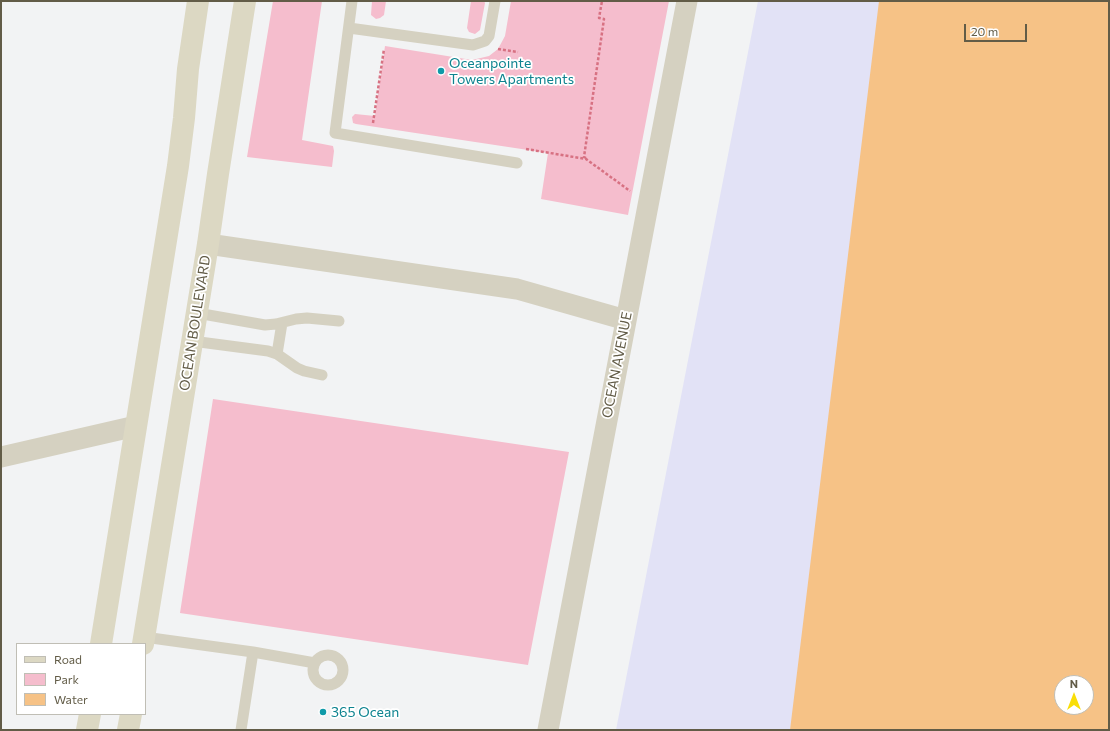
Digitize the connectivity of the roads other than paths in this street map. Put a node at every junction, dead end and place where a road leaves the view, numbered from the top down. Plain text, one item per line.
1 (198, 1) edge
2 (245, 1) edge
3 (352, 1) edge
4 (495, 1) edge
5 (687, 1) edge
6 (349, 28) junction
7 (517, 163) dead end
8 (208, 244) junction
9 (197, 313) junction
10 (626, 320) junction
11 (339, 321) dead end
12 (282, 323) junction
13 (192, 341) junction
14 (277, 354) junction
15 (322, 375) dead end
16 (136, 426) junction
17 (1, 457) edge
18 (144, 641) edge
19 (101, 643) edge
20 (253, 652) junction
21 (315, 663) dead end
22 (90, 715) edge
23 (131, 715) edge
24 (87, 730) edge
25 (128, 730) edge
26 (241, 730) edge
27 (548, 730) edge

1 - 16 main road
2 - 8 main road, OCEAN BOULEVARD
3 - 6 lane
4 - 6 lane
5 - 10 street, OCEAN AVENUE
6 - 7 lane
8 - 9 main road, OCEAN BOULEVARD
8 - 10 street
9 - 12 lane
9 - 13 main road, OCEAN BOULEVARD
10 - 27 street, OCEAN AVENUE
11 - 12 lane
12 - 14 lane
13 - 14 lane
13 - 18 main road, OCEAN BOULEVARD
14 - 15 lane
16 - 17 street
16 - 19 main road
18 - 20 lane
20 - 21 lane
20 - 26 lane
22 - 24 main road
23 - 25 main road

